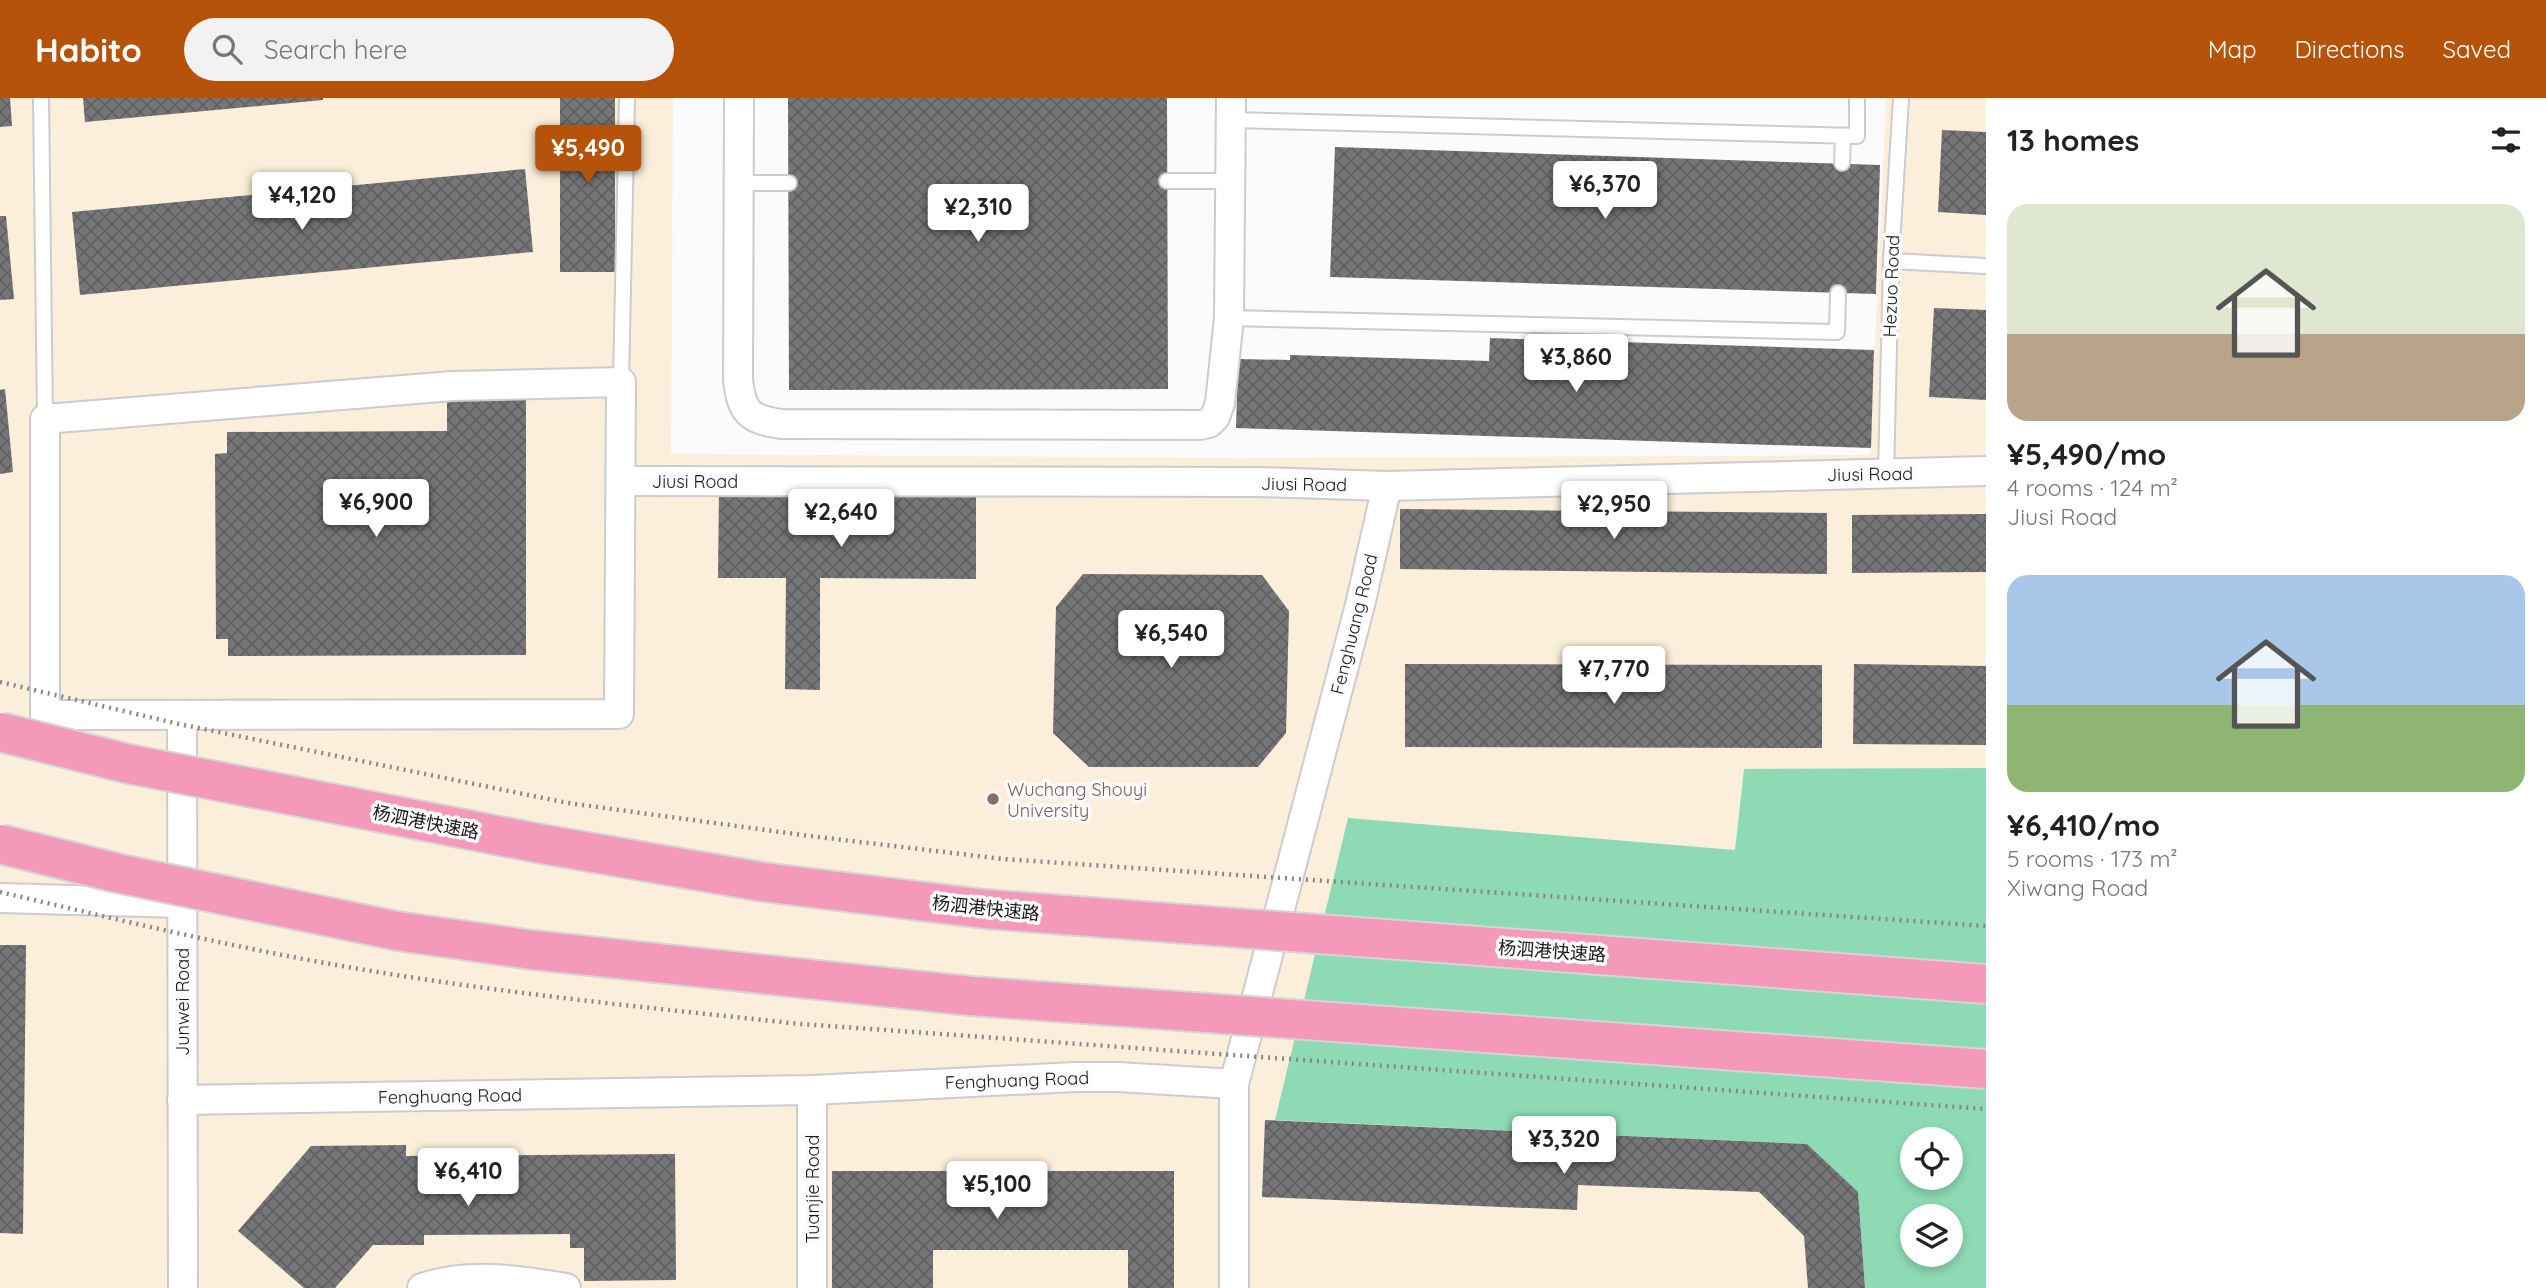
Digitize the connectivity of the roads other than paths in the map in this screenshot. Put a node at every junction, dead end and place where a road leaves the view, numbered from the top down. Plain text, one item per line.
1 (41, 98) edge
2 (627, 98) edge
3 (739, 98) edge
4 (1857, 98) edge
5 (1900, 98) edge
6 (1231, 109) edge
7 (1843, 136) junction
8 (1842, 163) dead end
9 (1167, 181) dead end
10 (1231, 181) junction
11 (738, 183) junction
12 (789, 183) dead end
13 (1891, 261) junction
14 (1986, 266) edge
15 (1838, 293) dead end
16 (1229, 318) junction
17 (621, 382) junction
18 (45, 419) junction
19 (1986, 471) edge
20 (1886, 474) junction
21 (621, 481) junction
22 (1387, 486) junction
23 (181, 715) junction
24 (0, 732) edge
25 (0, 845) edge
26 (0, 898) edge
27 (182, 903) junction
28 (1986, 984) edge
29 (1986, 1069) edge
30 (1234, 1084) junction
31 (812, 1090) junction
32 (183, 1100) junction
33 (183, 1288) edge
34 (422, 1288) edge
35 (566, 1288) edge
36 (812, 1288) edge
37 (1234, 1288) edge

1 - 18 lane
2 - 17 lane
3 - 11 street
4 - 7 lane
5 - 13 lane, Hezuo Road
6 - 7 lane
6 - 10 street
7 - 8 lane
9 - 10 lane
10 - 16 street
11 - 12 lane
11 - 16 street
13 - 14 lane
13 - 20 lane, Hezuo Road
15 - 16 lane
17 - 18 street
17 - 21 street
18 - 23 street
19 - 20 street, Jiusi Road
20 - 22 street, Jiusi Road
21 - 22 street, Jiusi Road
21 - 23 street
22 - 30 street, Fenghuang Road
23 - 27 street, Junwei Road
24 - 28 highway, 杨泗港快速路, bridge
25 - 29 highway, bridge
26 - 27 street
27 - 32 street, Junwei Road
30 - 31 street, Fenghuang Road
30 - 37 street
31 - 32 street, Fenghuang Road
31 - 36 street, Tuanjie Road
32 - 33 street, Junwei Road
34 - 35 street

